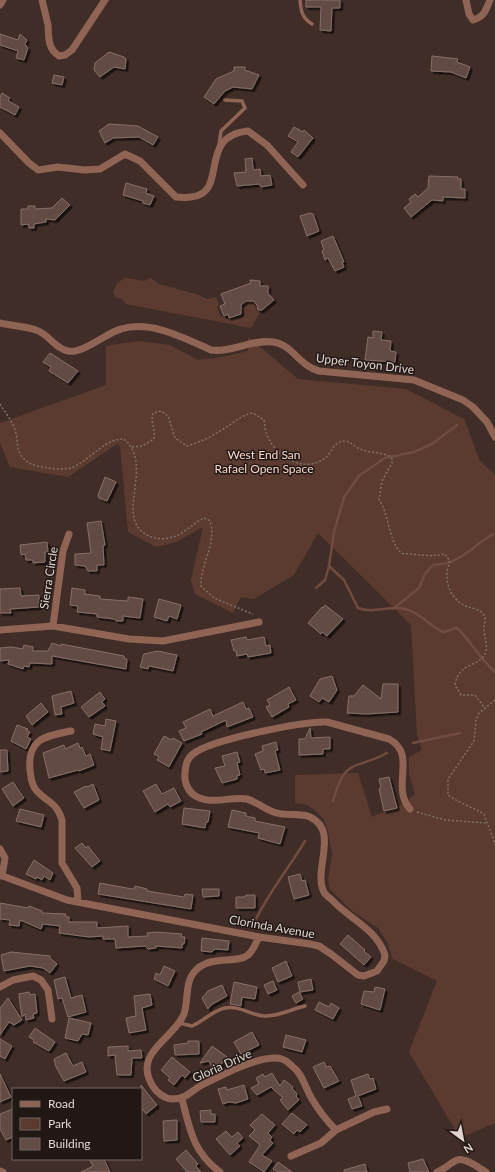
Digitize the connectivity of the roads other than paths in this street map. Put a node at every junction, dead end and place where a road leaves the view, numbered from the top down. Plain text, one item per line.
1 (3, 0) edge
2 (42, 0) edge
3 (104, 0) edge
4 (300, 0) edge
5 (466, 0) edge
6 (490, 0) edge
7 (0, 5) edge
8 (312, 24) dead end
9 (225, 100) dead end
10 (0, 133) edge
11 (219, 146) junction
12 (303, 184) dead end
13 (0, 323) edge
14 (495, 437) edge
15 (69, 534) dead end
16 (259, 622) road end
17 (53, 626) junction
18 (0, 630) edge
19 (71, 731) dead end
20 (410, 809) road end
21 (0, 849) edge
22 (1, 876) edge
23 (78, 902) junction
24 (259, 936) junction
25 (0, 987) edge
26 (305, 1006) dead end
27 (52, 1019) dead end
28 (179, 1023) junction
29 (182, 1099) junction
30 (387, 1109) dead end
31 (336, 1130) junction
32 (291, 1156) dead end
33 (0, 1171) edge
34 (3, 1172) edge
35 (220, 1172) edge
36 (437, 1172) edge
37 (486, 1172) edge

1 - 7 street
2 - 3 street
4 - 8 lane
5 - 6 street
9 - 11 lane
10 - 11 street
11 - 12 street
13 - 14 street, Upper Toyon Drive
15 - 17 street, Sierra Circle
16 - 17 street
17 - 18 street
19 - 23 street
20 - 24 street, Clorinda Avenue
21 - 22 street
22 - 23 street, Clorinda Avenue
23 - 24 street, Clorinda Avenue
24 - 28 street
25 - 27 street
26 - 28 lane
28 - 29 street
29 - 31 street, Gloria Drive
29 - 35 street
30 - 31 street
31 - 32 street
33 - 34 street
36 - 37 street

